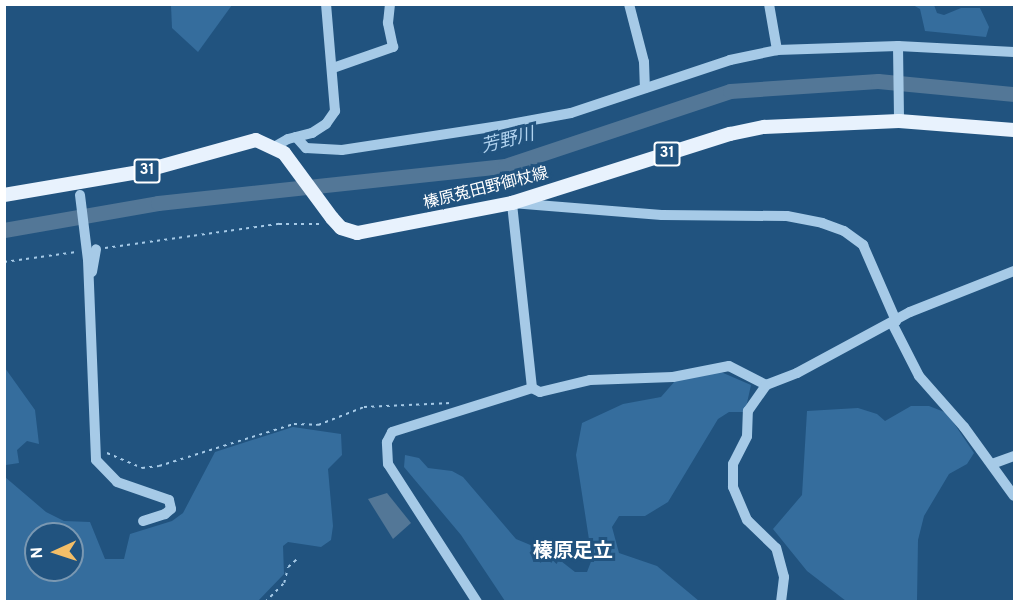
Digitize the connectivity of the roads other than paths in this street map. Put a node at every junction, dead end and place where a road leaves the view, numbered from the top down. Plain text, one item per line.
1 (326, 4) edge
2 (390, 4) edge
3 (629, 4) edge
4 (769, 4) edge
5 (898, 48) junction
6 (777, 50) junction
7 (1014, 52) edge
8 (333, 68) junction
9 (645, 88) junction
10 (899, 117) junction
11 (1014, 130) edge
12 (296, 137) junction
13 (279, 150) junction
14 (79, 189) junction
15 (4, 195) edge
16 (512, 203) junction
17 (96, 249) road end
18 (1014, 271) edge
19 (90, 280) junction
20 (894, 322) junction
21 (766, 385) junction
22 (532, 388) junction
23 (1014, 456) edge
24 (992, 464) junction
25 (1014, 495) edge
26 (143, 521) dead end
27 (477, 602) edge
28 (781, 602) edge

1 - 8 street
2 - 8 street
3 - 9 street
4 - 6 street
5 - 6 street
5 - 7 street
5 - 10 street
6 - 9 street
8 - 12 street
9 - 12 street
10 - 11 main road, 榛原菟田野御杖線 / 31
10 - 16 main road, 榛原菟田野御杖線 / 31
12 - 13 street
13 - 14 main road, 31
13 - 16 main road, 榛原菟田野御杖線 / 31
14 - 15 main road, 31
14 - 19 street, bridge
16 - 20 street
16 - 22 street
17 - 19 street
18 - 20 street
19 - 26 street
20 - 21 street
20 - 24 street
21 - 22 street
21 - 28 street
22 - 27 street
23 - 24 street
24 - 25 street

